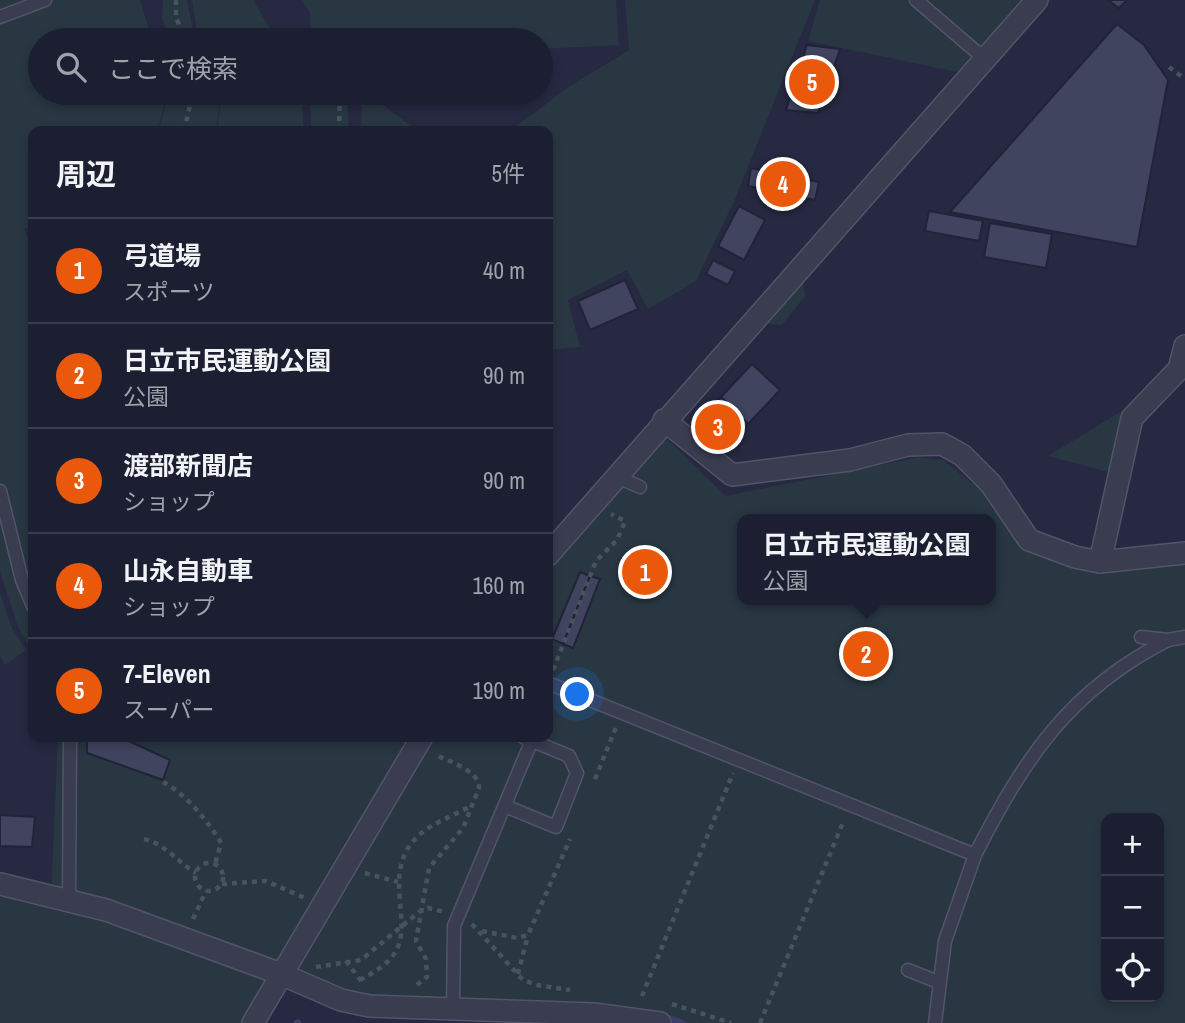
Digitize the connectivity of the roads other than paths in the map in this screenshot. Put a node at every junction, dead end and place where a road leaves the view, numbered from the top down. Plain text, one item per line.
1 (45, 0) edge
2 (916, 0) edge
3 (1037, 0) edge
4 (0, 17) edge
5 (986, 60) junction
6 (1185, 346) edge
7 (664, 420) junction
8 (615, 476) junction
9 (640, 487) dead end
10 (0, 491) edge
11 (553, 549) edge
12 (1185, 554) edge
13 (1100, 562) junction
14 (28, 594) edge
15 (1141, 637) dead end
16 (1185, 637) edge
17 (1168, 640) junction
18 (553, 685) edge
19 (70, 742) edge
20 (418, 742) edge
21 (526, 742) edge
22 (536, 742) edge
23 (505, 806) junction
24 (975, 855) junction
25 (0, 884) edge
26 (69, 900) junction
27 (908, 970) dead end
28 (281, 974) junction
29 (938, 982) junction
30 (453, 1009) junction
31 (571, 1018) edge
32 (253, 1023) edge
33 (660, 1023) edge
34 (934, 1023) edge

1 - 4 lane
2 - 5 lane
3 - 5 street
5 - 7 street
6 - 13 street
7 - 8 street
7 - 13 street
8 - 9 lane
8 - 11 street
10 - 14 lane
12 - 13 street
15 - 17 lane
16 - 17 lane
17 - 24 lane
18 - 24 lane
19 - 26 lane
20 - 28 street
21 - 23 lane
22 - 23 lane
23 - 30 lane
24 - 29 lane
25 - 26 street
26 - 28 street
27 - 29 lane
28 - 30 street
28 - 32 street
29 - 34 lane
30 - 31 street
31 - 33 street

